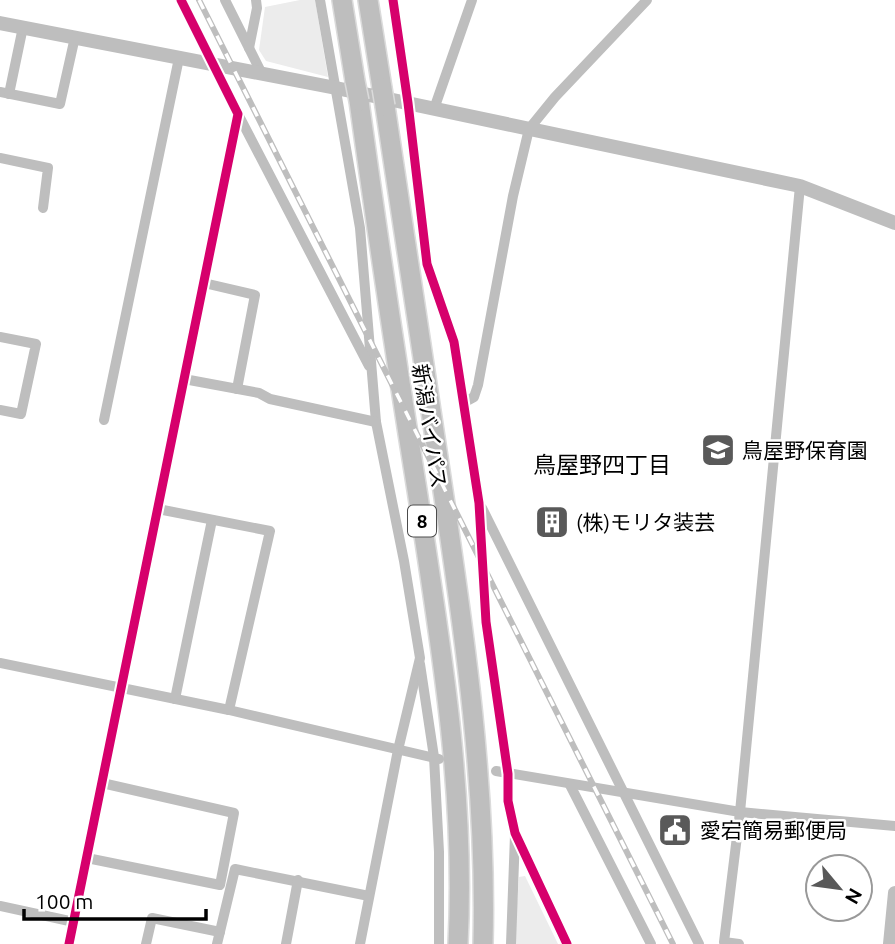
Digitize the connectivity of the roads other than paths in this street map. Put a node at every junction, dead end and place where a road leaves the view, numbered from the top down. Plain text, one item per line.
1 (181, 0) edge
2 (225, 0) edge
3 (256, 0) edge
4 (320, 0) edge
5 (342, 0) edge
6 (368, 0) edge
7 (393, 0) edge
8 (472, 0) edge
9 (647, 0) edge
10 (0, 23) edge
11 (23, 27) junction
12 (75, 37) junction
13 (249, 48) junction
14 (179, 58) junction
15 (213, 64) junction
16 (262, 74) junction
17 (350, 90) junction
18 (4, 93) edge
19 (408, 103) junction
20 (434, 109) junction
21 (238, 114) junction
22 (529, 129) junction
23 (0, 158) edge
24 (800, 186) junction
25 (43, 208) dead end
26 (895, 223) edge
27 (204, 284) junction
28 (0, 337) edge
29 (371, 371) junction
30 (184, 379) junction
31 (237, 389) junction
32 (463, 403) junction
33 (0, 410) edge
34 (104, 420) dead end
35 (376, 422) junction
36 (479, 503) junction
37 (158, 509) junction
38 (212, 520) junction
39 (420, 658) junction
40 (0, 663) edge
41 (122, 688) junction
42 (175, 699) junction
43 (229, 710) junction
44 (398, 750) junction
45 (436, 758) junction
46 (496, 771) dead end
47 (508, 774) junction
48 (102, 783) junction
49 (570, 785) junction
50 (623, 794) junction
51 (740, 812) junction
52 (895, 826) edge
53 (515, 833) junction
54 (87, 858) junction
55 (299, 880) junction
56 (895, 893) edge
57 (369, 896) junction
58 (0, 906) edge
59 (74, 922) junction
60 (220, 932) junction
61 (69, 944) edge
62 (146, 944) edge
63 (217, 944) edge
64 (286, 944) edge
65 (360, 944) edge
66 (439, 944) edge
67 (458, 944) edge
68 (483, 944) edge
69 (512, 944) edge
70 (568, 944) edge
71 (651, 944) edge
72 (699, 944) edge
73 (739, 944) edge
74 (890, 944) edge

1 - 15 street
2 - 13 street
3 - 13 street
4 - 17 street
5 - 17 highway, 新潟バイパス / 8
6 - 68 highway, 新潟バイパス / 8
7 - 19 street
8 - 20 street
9 - 22 street
10 - 11 street
11 - 12 street
11 - 18 street
12 - 14 street
12 - 18 street
13 - 16 street
14 - 15 street
14 - 34 street
15 - 16 street
15 - 21 street
16 - 17 street
17 - 19 street
17 - 29 street
17 - 67 highway, 新潟バイパス / 8
19 - 20 street
19 - 32 street
20 - 22 street
21 - 27 street
21 - 29 street
22 - 24 street
22 - 32 street
23 - 25 street
24 - 26 street
24 - 51 street
27 - 30 street
27 - 31 street
28 - 33 street
29 - 35 street
30 - 31 street
30 - 37 street
31 - 35 street
32 - 36 street
35 - 39 street
36 - 47 street
36 - 50 street
37 - 38 street
37 - 41 street
38 - 42 street
38 - 43 street
39 - 44 street
39 - 45 street
40 - 41 street
41 - 42 street
41 - 48 street
42 - 43 street
43 - 44 street
44 - 45 street
44 - 57 street
45 - 66 street
46 - 47 street
47 - 49 street
47 - 53 street
48 - 54 street
48 - 54 street
49 - 50 street
49 - 71 street
50 - 51 street
50 - 72 street
51 - 52 street
51 - 73 street
53 - 69 street
53 - 70 street
54 - 59 street
55 - 57 street
55 - 60 street
55 - 64 street
56 - 74 street
57 - 65 street
58 - 59 street
59 - 61 street
60 - 62 street
60 - 63 street

